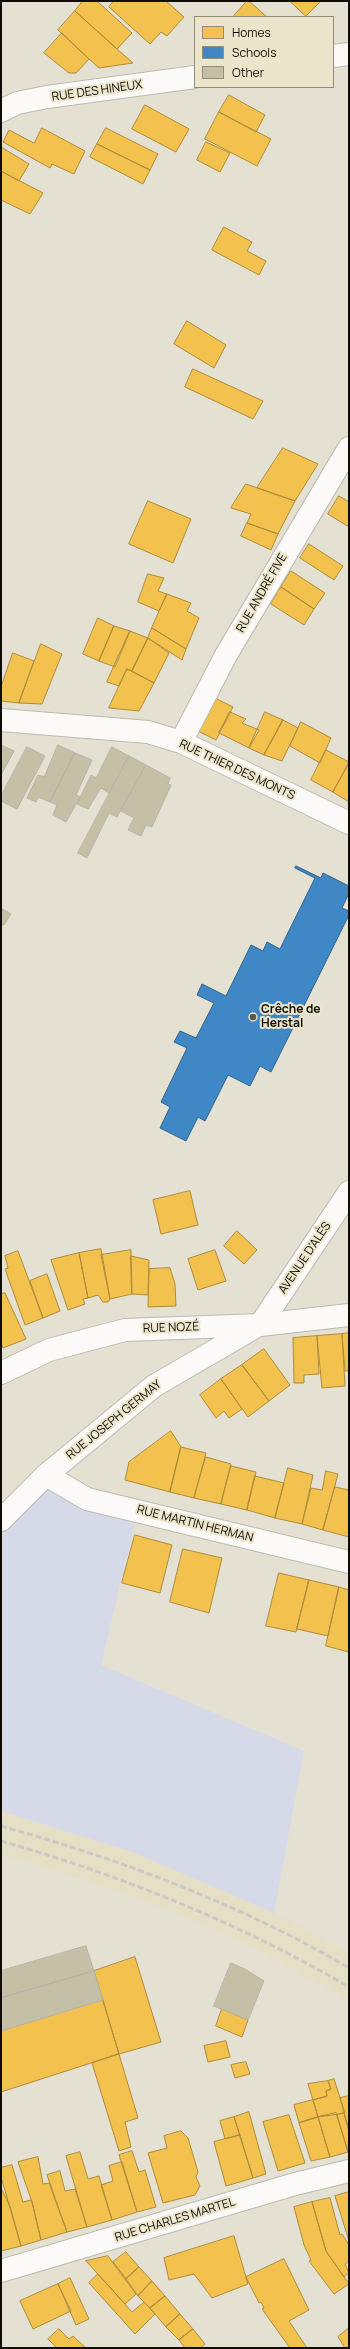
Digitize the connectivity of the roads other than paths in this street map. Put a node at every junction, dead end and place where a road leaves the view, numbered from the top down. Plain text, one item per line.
1 (349, 54) edge
2 (334, 56) edge
3 (194, 77) edge
4 (1, 111) edge
5 (349, 448) edge
6 (1, 720) edge
7 (181, 742) junction
8 (349, 823) edge
9 (349, 1192) edge
10 (349, 1315) edge
11 (260, 1325) junction
12 (1, 1373) edge
13 (46, 1475) junction
14 (1, 1520) edge
15 (349, 1562) edge
16 (349, 2171) edge
17 (1, 2271) edge

1 - 2 street
3 - 4 street, RUE DES HINEUX
5 - 7 street, RUE ANDRÉ FIVE
6 - 7 street, RUE THIER DES MONTS
7 - 8 street, RUE THIER DES MONTS
9 - 11 street, AVENUE D'ALÈS
10 - 11 street, RUE NOZÉ
11 - 12 street, RUE NOZÉ
11 - 13 street, RUE JOSEPH GERMAY
13 - 14 street, RUE JOSEPH GERMAY
13 - 15 street, RUE MARTIN HERMAN
16 - 17 street, RUE CHARLES MARTEL

